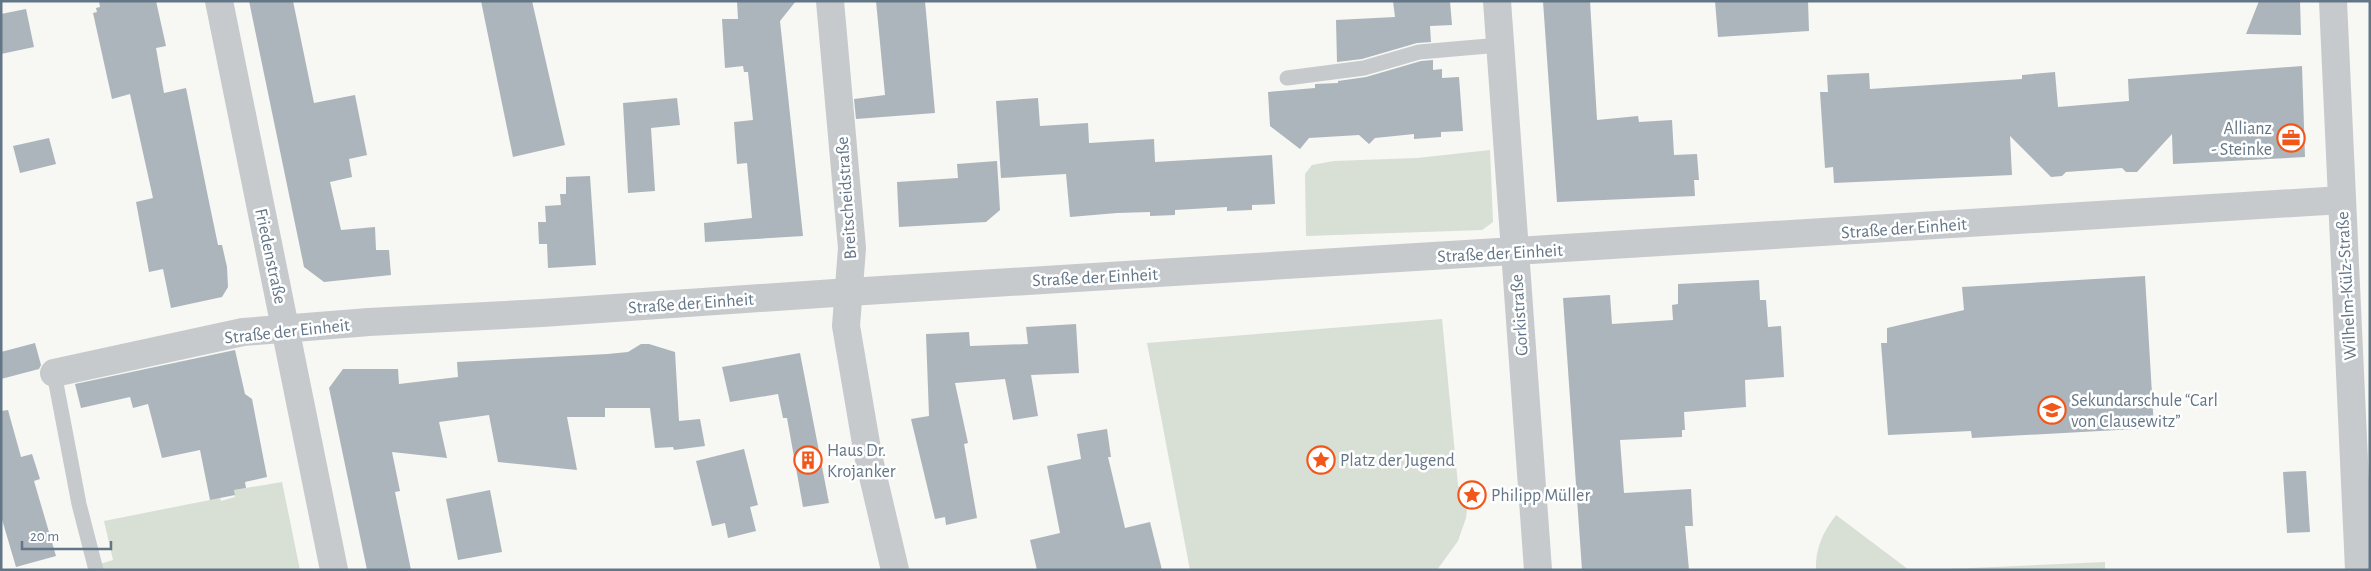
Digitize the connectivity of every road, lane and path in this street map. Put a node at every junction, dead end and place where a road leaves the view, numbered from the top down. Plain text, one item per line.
1 (219, 1) edge
2 (830, 1) edge
3 (1497, 1) edge
4 (2333, 1) edge
5 (1500, 45) junction
6 (1287, 78) dead end
7 (2342, 200) junction
8 (1515, 252) junction
9 (848, 292) junction
10 (285, 328) junction
11 (54, 373) joint
12 (96, 570) edge
13 (334, 570) edge
14 (895, 570) edge
15 (1538, 570) edge
16 (2359, 570) edge

1 - 10 street, Friedenstraße
2 - 9 street, Breitscheidstraße
3 - 5 street, Gorkistraße
4 - 7 street, Wilhelm-Külz-Straße
5 - 6 lane
5 - 8 street, Gorkistraße
7 - 8 street, Straße der Einheit
7 - 16 street, Wilhelm-Külz-Straße
8 - 9 street, Straße der Einheit
8 - 15 street, Gorkistraße
9 - 10 street, Straße der Einheit
9 - 14 street, Breitscheidstraße
10 - 11 street, Straße der Einheit
10 - 13 street, Friedenstraße
11 - 12 lane, Straße der Einheit

